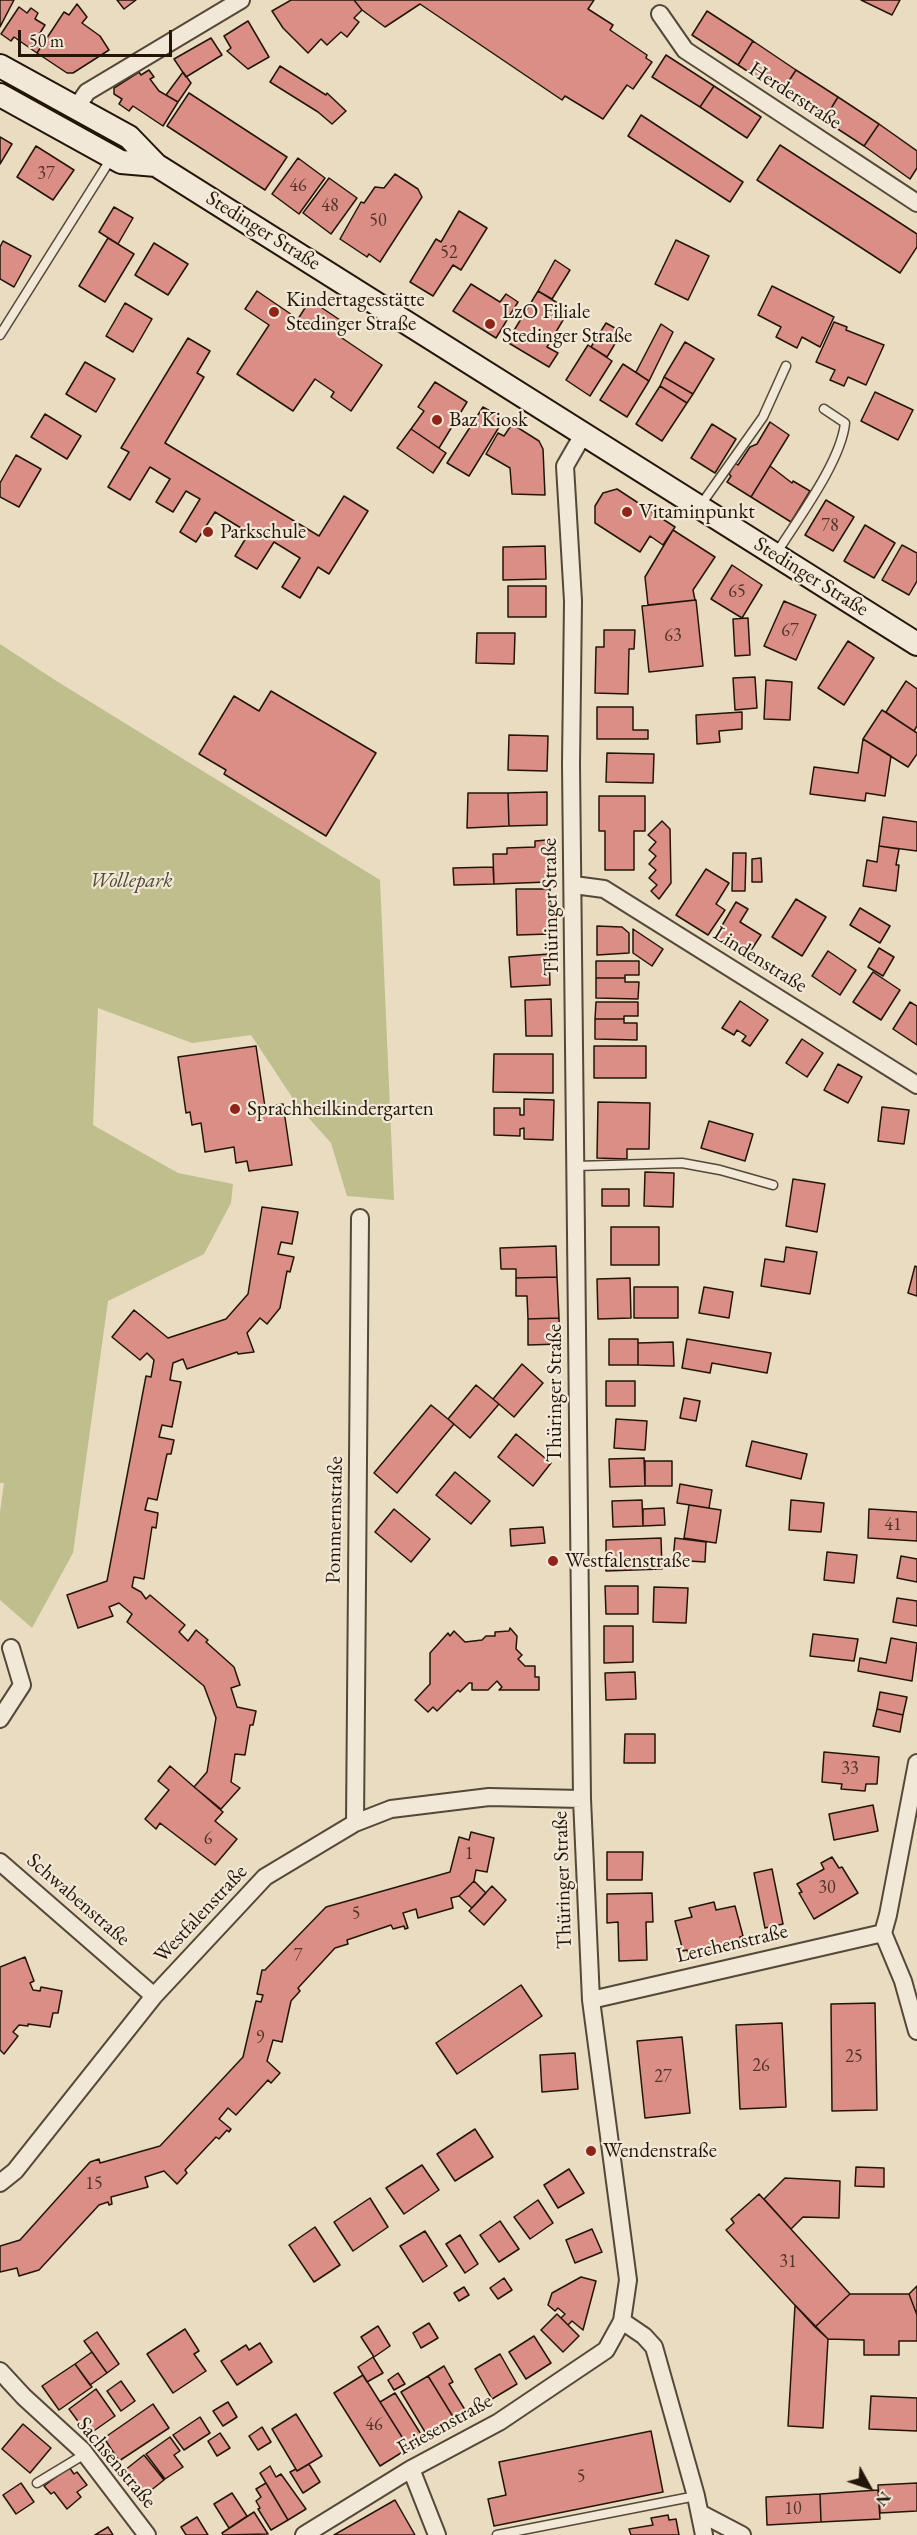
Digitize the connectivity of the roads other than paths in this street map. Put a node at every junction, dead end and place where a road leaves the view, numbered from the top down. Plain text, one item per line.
1 (241, 0) edge
2 (660, 14) dead end
3 (0, 66) edge
4 (0, 95) edge
5 (76, 108) junction
6 (63, 130) junction
7 (112, 157) junction
8 (156, 165) junction
9 (917, 203) edge
10 (0, 335) edge
11 (786, 366) dead end
12 (824, 409) dead end
13 (584, 434) junction
14 (700, 507) junction
15 (776, 555) junction
16 (917, 644) edge
17 (574, 885) junction
18 (917, 1085) edge
19 (576, 1166) junction
20 (773, 1185) dead end
21 (360, 1218) dead end
22 (11, 1648) dead end
23 (0, 1719) edge
24 (917, 1762) edge
25 (582, 1799) junction
26 (355, 1823) junction
27 (0, 1862) edge
28 (882, 1933) junction
29 (154, 1996) junction
30 (591, 2000) junction
31 (917, 2031) edge
32 (0, 2183) edge
33 (622, 2321) junction
34 (606, 2350) joint
35 (0, 2371) edge
36 (85, 2454) junction
37 (411, 2469) junction
38 (37, 2483) dead end
39 (696, 2496) junction
40 (700, 2513) junction
41 (147, 2535) edge
42 (304, 2535) edge
43 (437, 2535) edge
44 (497, 2535) edge
45 (704, 2535) edge
46 (742, 2535) edge

1 - 5 street
2 - 9 street, Herderstraße
3 - 5 main road, Stedinger Straße
4 - 6 main road, Stedinger Straße
5 - 6 main road
5 - 8 main road, Stedinger Straße
6 - 7 main road, Stedinger Straße
7 - 8 main road, Stedinger Straße
7 - 10 lane
8 - 13 main road, Stedinger Straße
11 - 14 lane
12 - 15 lane
13 - 14 main road, Stedinger Straße
13 - 17 street, Thüringer Straße
14 - 15 main road, Stedinger Straße
15 - 16 main road, Stedinger Straße
17 - 18 street, Lindenstraße
17 - 19 street, Thüringer Straße
19 - 20 lane
19 - 25 street, Thüringer Straße
21 - 26 street, Pommernstraße
22 - 23 street
24 - 28 street
25 - 26 street, Westfalenstraße
25 - 30 street, Thüringer Straße
26 - 29 street, Westfalenstraße
27 - 29 street, Schwabenstraße
28 - 30 street, Lerchenstraße
28 - 31 street
29 - 32 street, Westfalenstraße
30 - 33 street, Thüringer Straße
33 - 34 street, Thüringer Straße
33 - 39 street
34 - 37 street, Friesenstraße
35 - 36 street, Sachsenstraße
36 - 38 lane
36 - 41 street, Sachsenstraße
37 - 42 street, Friesenstraße
37 - 43 street
39 - 40 street
39 - 44 lane
40 - 45 street
40 - 46 street

